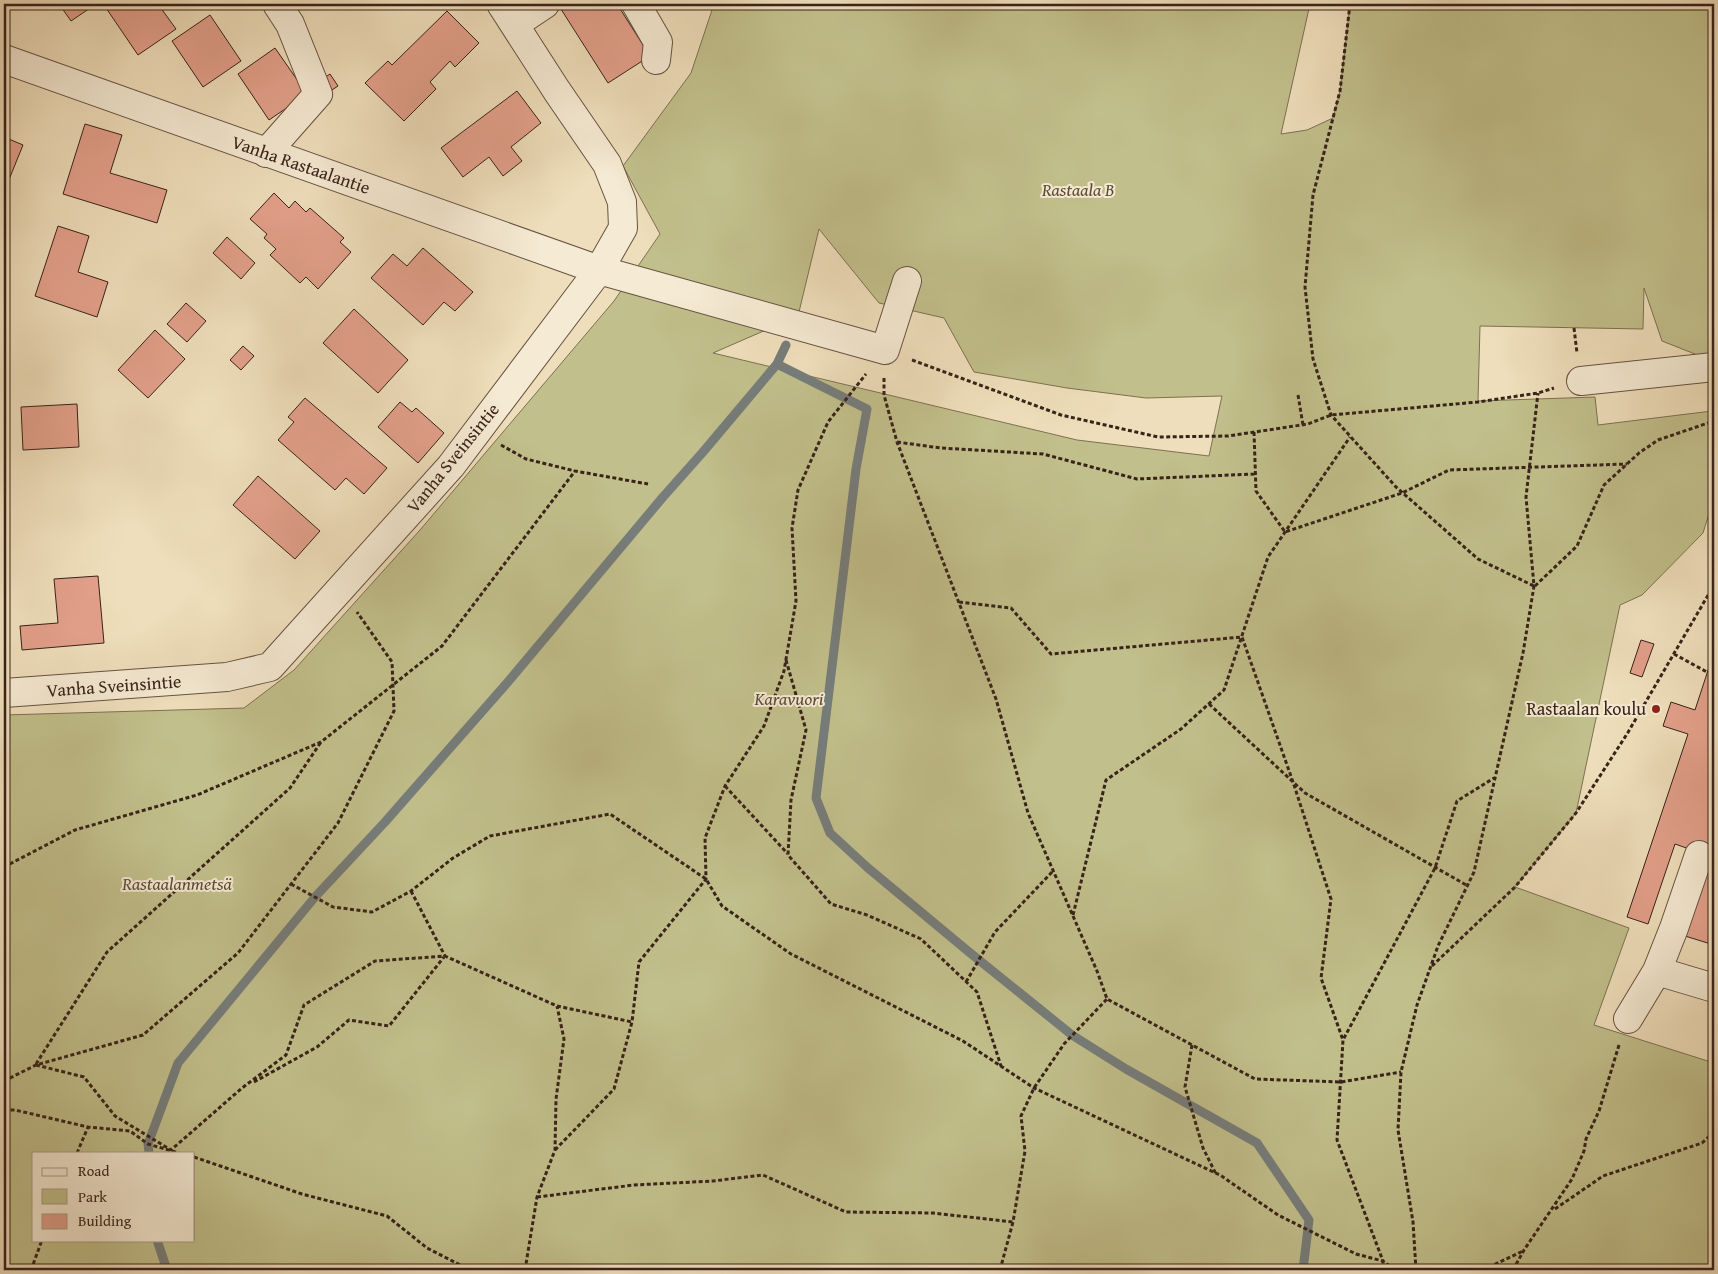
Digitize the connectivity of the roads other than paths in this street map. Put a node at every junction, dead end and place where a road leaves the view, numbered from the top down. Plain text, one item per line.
1 (277, 4) edge
2 (546, 4) edge
3 (636, 4) edge
4 (508, 14) edge
5 (4, 59) edge
6 (656, 60) dead end
7 (266, 153) junction
8 (599, 270) junction
9 (907, 281) dead end
10 (1714, 367) edge
11 (1581, 381) road end
12 (4, 694) edge
13 (1699, 856) dead end
14 (1657, 971) junction
15 (1714, 988) edge
16 (1628, 1019) road end

1 - 7 street
2 - 4 street
3 - 6 street
4 - 8 street, Vanha Sveinsintie
5 - 7 street, Vanha Rastaalantie
7 - 8 street, Vanha Rastaalantie
8 - 9 street, Vanha Rastaalantie
8 - 12 street, Vanha Sveinsintie
10 - 11 street
13 - 14 street
14 - 15 street
14 - 16 street

